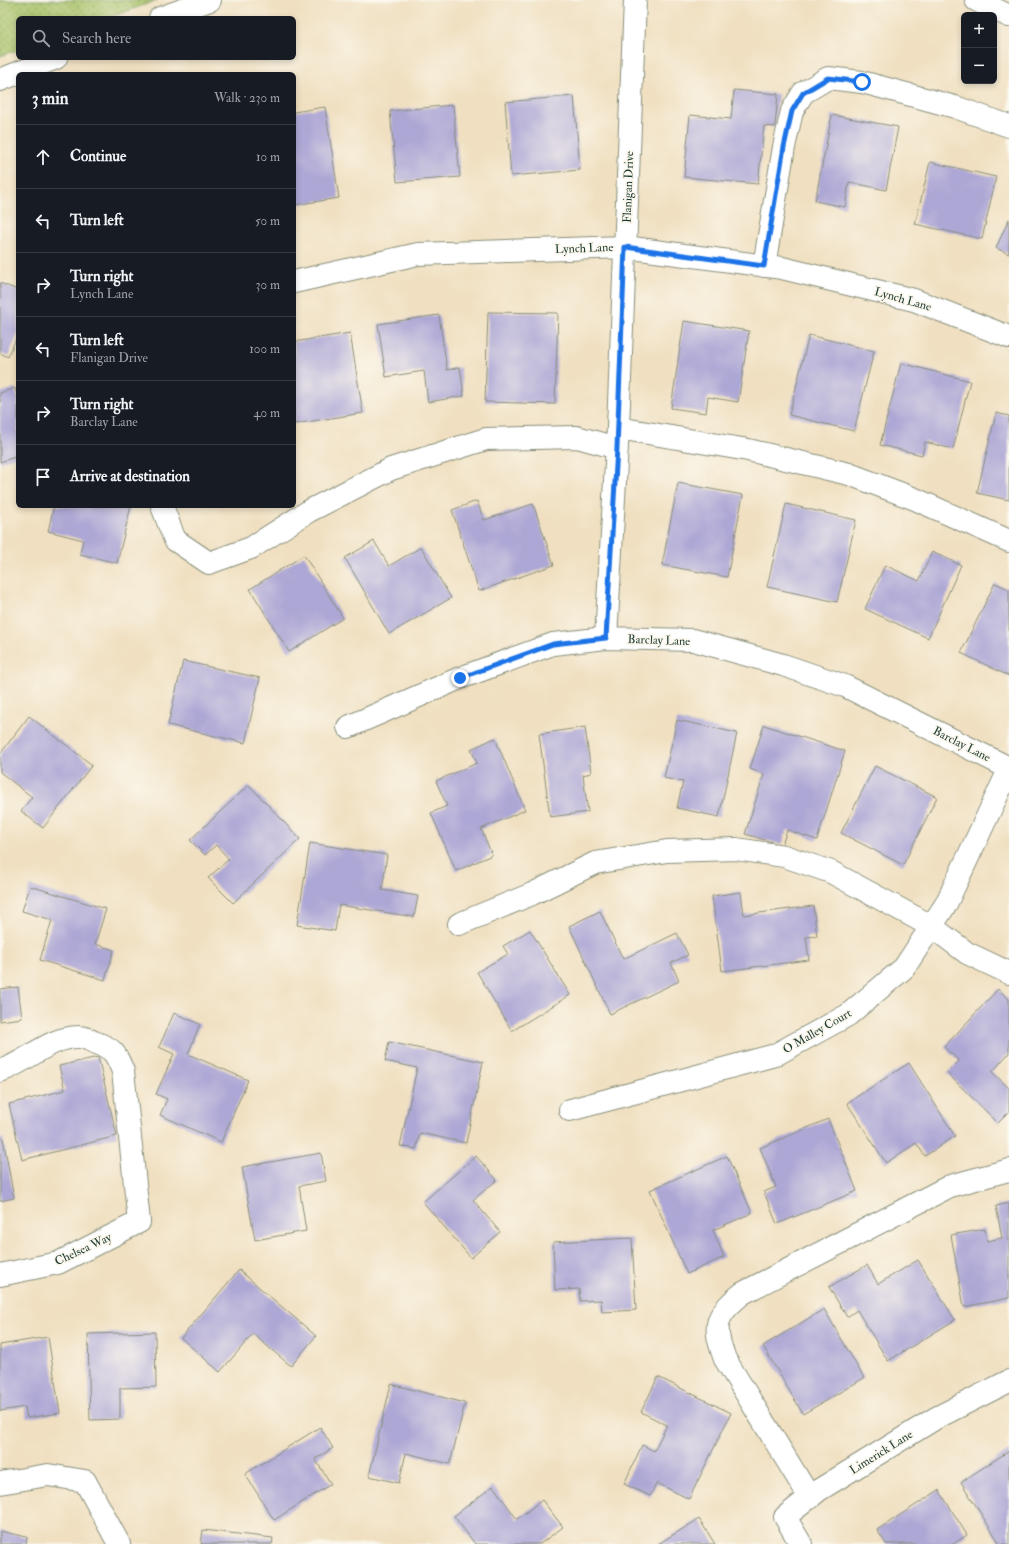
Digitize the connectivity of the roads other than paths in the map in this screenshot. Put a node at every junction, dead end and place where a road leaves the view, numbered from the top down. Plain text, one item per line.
1 (210, 0) edge
2 (635, 0) edge
3 (976, 0) edge
4 (166, 16) edge
5 (1009, 16) edge
6 (51, 60) edge
7 (20, 72) edge
8 (16, 74) edge
9 (0, 80) edge
10 (1009, 126) edge
11 (625, 247) junction
12 (764, 266) junction
13 (296, 282) edge
14 (1009, 337) edge
15 (617, 438) junction
16 (163, 508) edge
17 (1009, 541) edge
18 (606, 638) junction
19 (348, 727) dead end
20 (1009, 769) edge
21 (459, 924) dead end
22 (931, 926) junction
23 (1009, 973) edge
24 (0, 1071) edge
25 (570, 1110) dead end
26 (1009, 1170) edge
27 (0, 1275) edge
28 (1009, 1381) edge
29 (0, 1483) edge
30 (810, 1498) junction
31 (119, 1544) edge
32 (801, 1544) edge

1 - 4 street
2 - 11 street, Flanigan Drive
3 - 5 street
6 - 7 street
8 - 9 street
10 - 12 street
11 - 12 street, Lynch Lane
11 - 13 street, Lynch Lane
11 - 15 street, Flanigan Drive
12 - 14 street, Lynch Lane
15 - 16 street
15 - 17 street
15 - 18 street, Flanigan Drive
18 - 19 street, Barclay Lane
18 - 20 street, Barclay Lane
20 - 22 street, O Malley Court
21 - 22 street
22 - 23 street
22 - 25 street, O Malley Court
24 - 27 street, Chelsea Way
26 - 30 street
28 - 30 street, Limerick Lane
29 - 31 street
30 - 32 street, Limerick Lane

